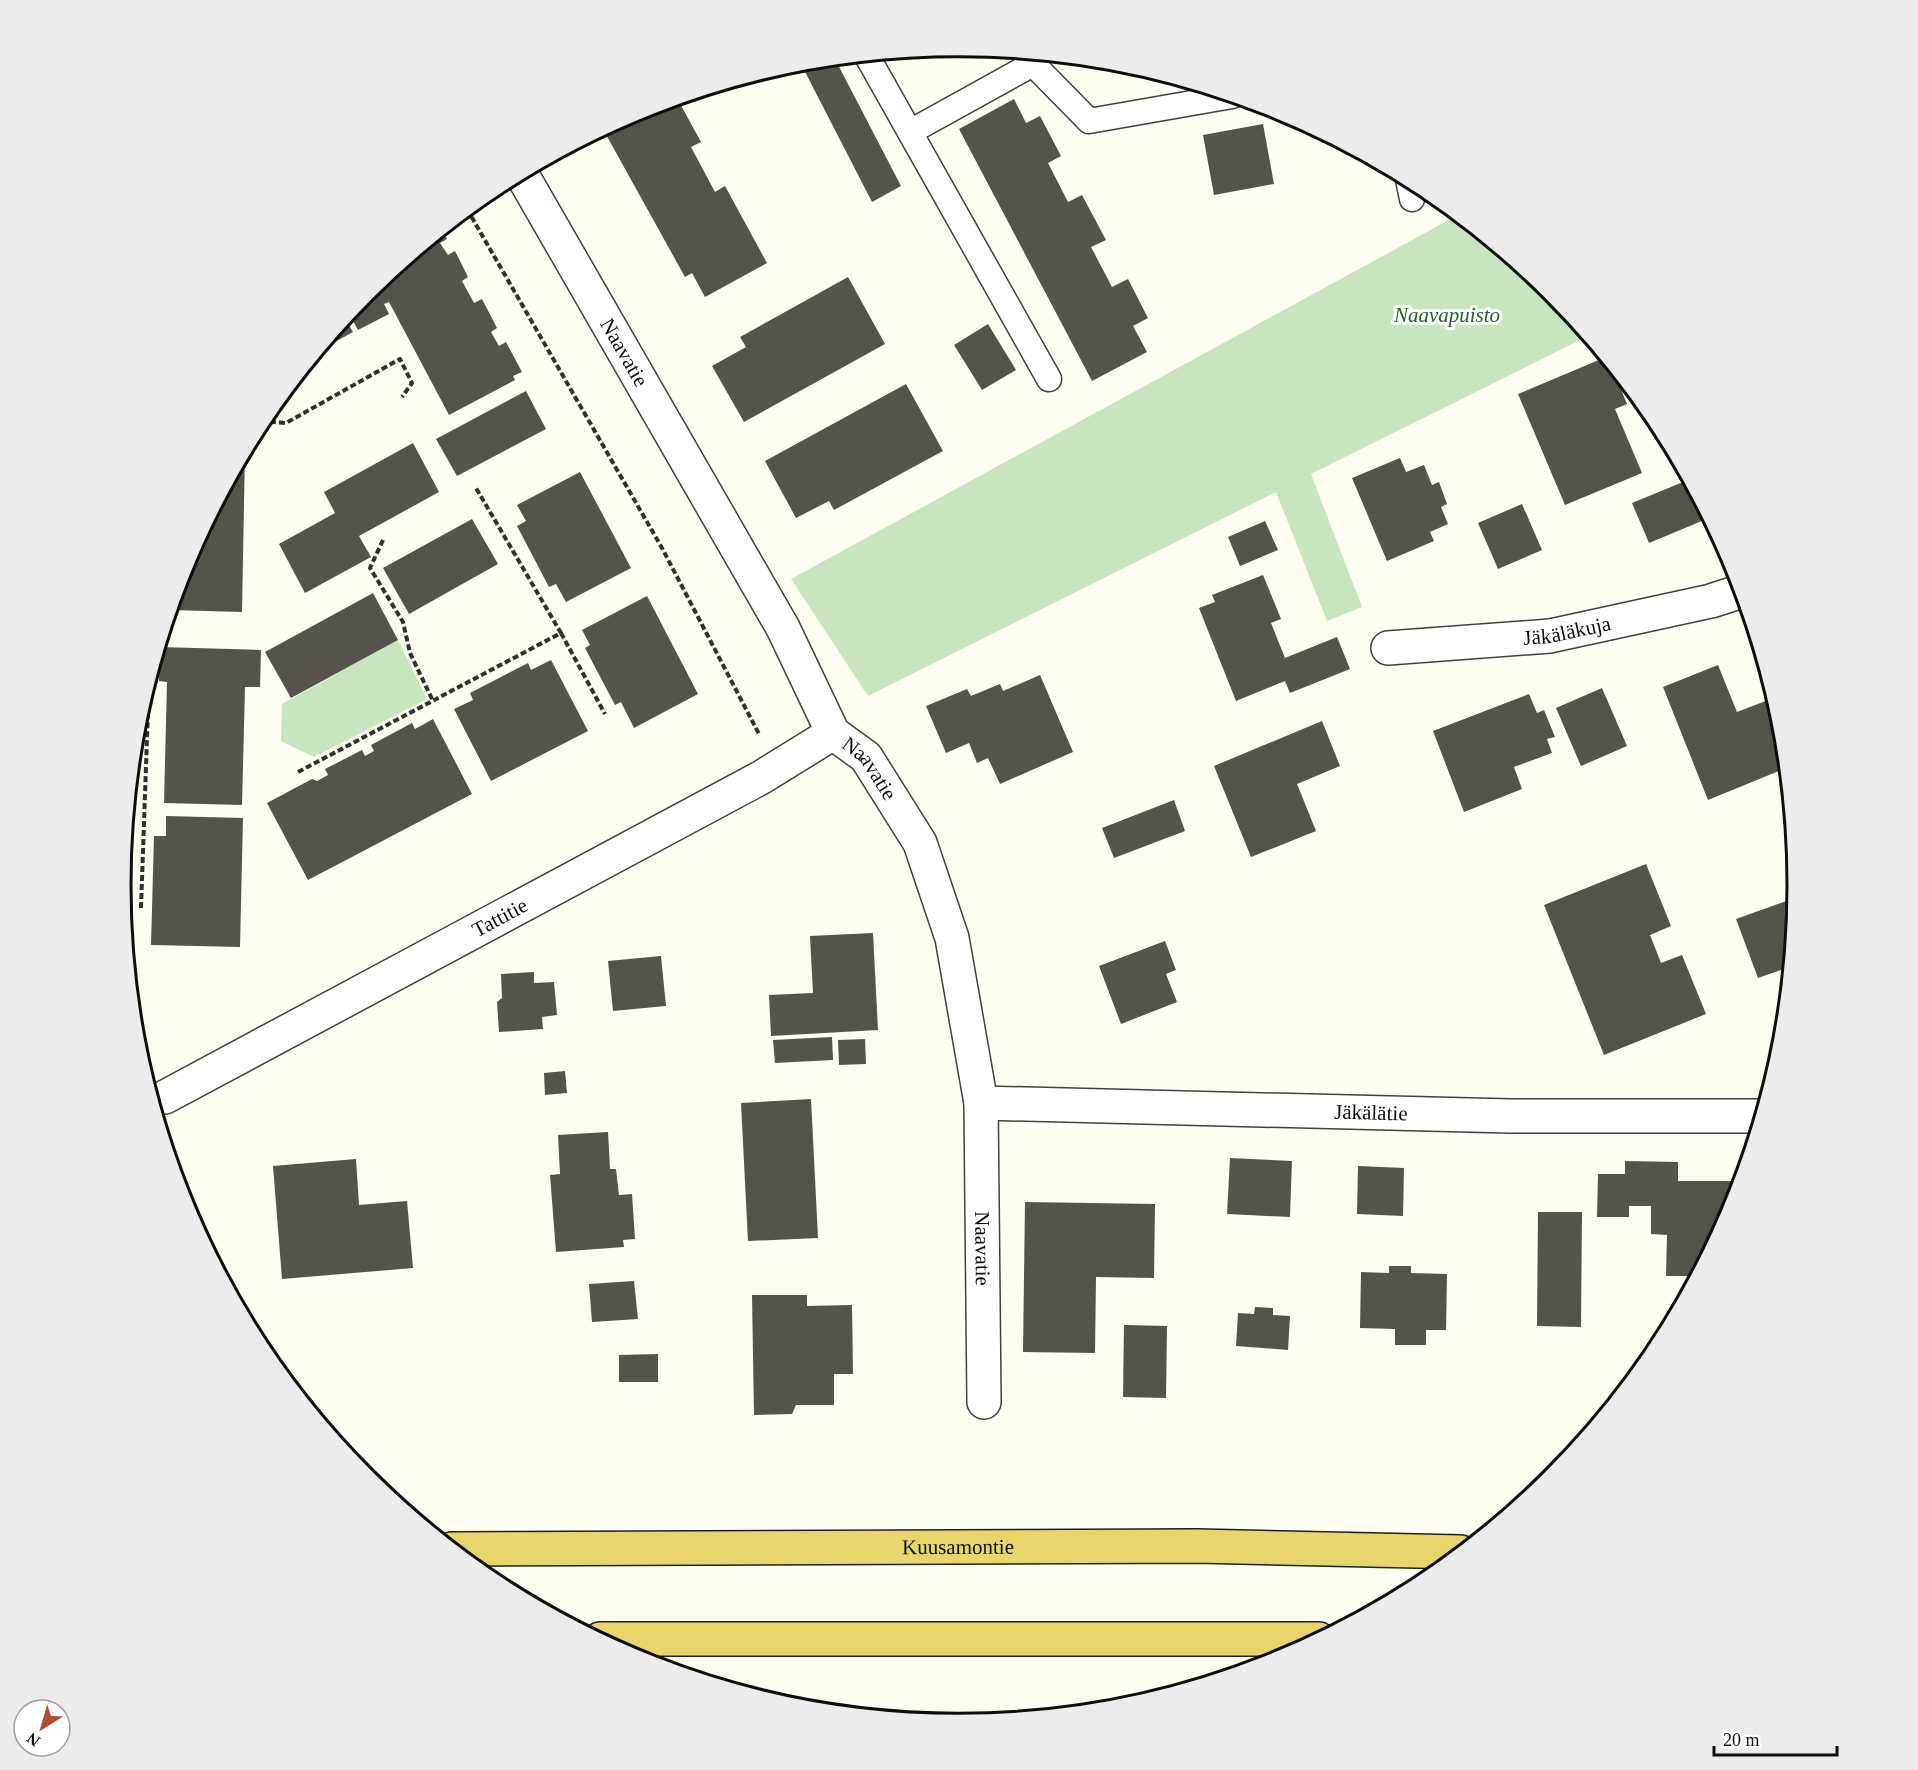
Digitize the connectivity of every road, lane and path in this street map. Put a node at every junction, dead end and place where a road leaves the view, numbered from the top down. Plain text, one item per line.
1 (871, 62) edge
2 (1217, 99) edge
3 (910, 132) junction
4 (525, 180) edge
5 (471, 217) edge
6 (1049, 379) dead end
7 (402, 397) dead end
8 (273, 422) edge
9 (476, 488) dead end
10 (382, 540) dead end
11 (1734, 594) edge
12 (561, 633) junction
13 (1388, 648) dead end
14 (433, 701) junction
15 (605, 714) dead end
16 (148, 720) edge
17 (833, 733) junction
18 (298, 772) dead end
19 (762, 777) junction
20 (141, 908) dead end
21 (165, 1097) dead end
22 (981, 1103) junction
23 (1754, 1116) edge
24 (984, 1402) dead end
25 (465, 1549) edge
26 (1449, 1552) edge
27 (618, 1639) edge
28 (1300, 1639) edge

1 - 3 lane
2 - 3 lane
3 - 6 lane
4 - 17 street, Naavatie
5 - 19 path
7 - 8 path
9 - 12 path
10 - 14 path
11 - 13 street, Jäkäläkuja
12 - 14 path
12 - 15 path
14 - 18 path
16 - 20 path
17 - 19 street, Tattitie
17 - 22 street, Naavatie
19 - 21 street, Tattitie
22 - 23 street, Jäkälätie
22 - 24 street, Naavatie
25 - 26 highway, Kuusamontie
27 - 28 highway

